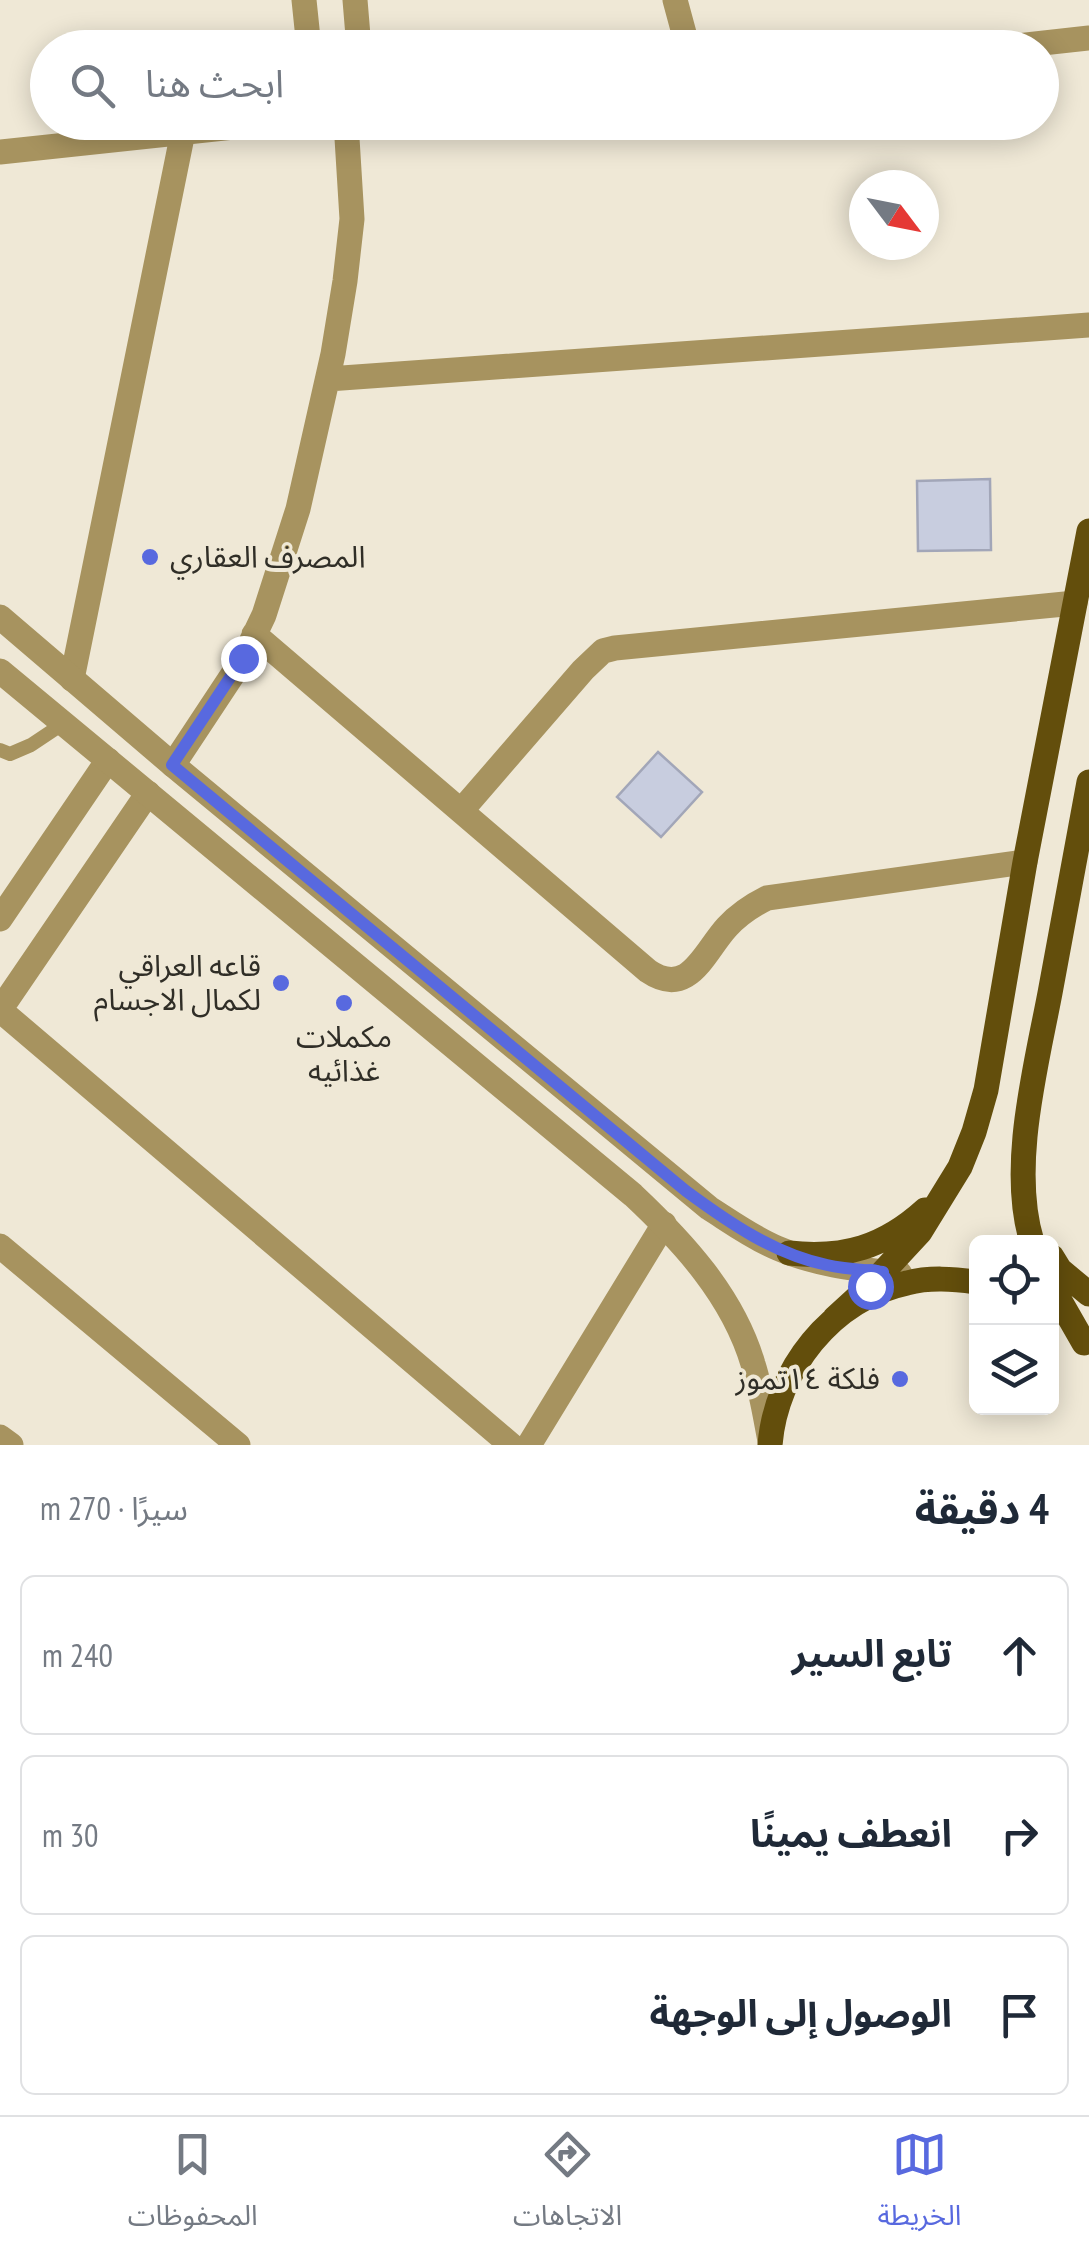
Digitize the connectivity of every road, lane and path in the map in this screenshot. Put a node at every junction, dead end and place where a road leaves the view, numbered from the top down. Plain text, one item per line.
1 (304, 0) edge
2 (355, 0) edge
3 (675, 0) edge
4 (307, 30) edge
5 (358, 30) edge
6 (683, 30) edge
7 (1089, 38) edge
8 (1059, 41) edge
9 (110, 140) edge
10 (181, 140) edge
11 (347, 140) edge
12 (0, 152) edge
13 (1089, 325) edge
14 (328, 379) junction
15 (1089, 530) edge
16 (1075, 602) junction
17 (0, 617) edge
18 (254, 634) junction
19 (0, 671) edge
20 (72, 678) junction
21 (64, 724) junction
22 (0, 750) edge
23 (108, 760) junction
24 (172, 765) junction
25 (1089, 782) edge
26 (148, 793) junction
27 (460, 811) junction
28 (1025, 862) junction
29 (0, 919) edge
30 (960, 1167) junction
31 (1025, 1202) junction
32 (664, 1224) junction
33 (1031, 1235) edge
34 (1039, 1235) edge
35 (0, 1246) edge
36 (789, 1253) junction
37 (1059, 1268) edge
38 (883, 1272) junction
39 (944, 1278) junction
40 (969, 1281) edge
41 (1089, 1294) edge
42 (1059, 1303) edge
43 (1059, 1308) edge
44 (1089, 1313) edge
45 (835, 1318) junction
46 (1087, 1347) edge
47 (0, 1436) edge
48 (770, 1443) edge
49 (10, 1445) edge
50 (238, 1445) edge
51 (511, 1445) edge
52 (529, 1445) edge

1 - 4 street
2 - 5 street
3 - 6 street
7 - 8 street
9 - 12 street
10 - 20 street
11 - 14 street
13 - 14 street
14 - 18 street
15 - 16 main road
16 - 27 street
16 - 28 main road
17 - 20 street
18 - 24 street
18 - 27 street
19 - 21 street
20 - 24 street
21 - 22 lane
21 - 23 street
23 - 26 street
23 - 29 street
24 - 36 street
25 - 31 main road
26 - 32 street
26 - 51 street
27 - 28 street
28 - 30 main road
30 - 36 main road
30 - 38 main road
31 - 33 main road
31 - 34 main road
32 - 48 street
32 - 52 street
35 - 50 street
36 - 38 street
37 - 41 main road
38 - 39 street
38 - 45 main road
39 - 40 main road
39 - 45 main road
42 - 44 main road
43 - 46 main road
45 - 48 main road
47 - 49 street

